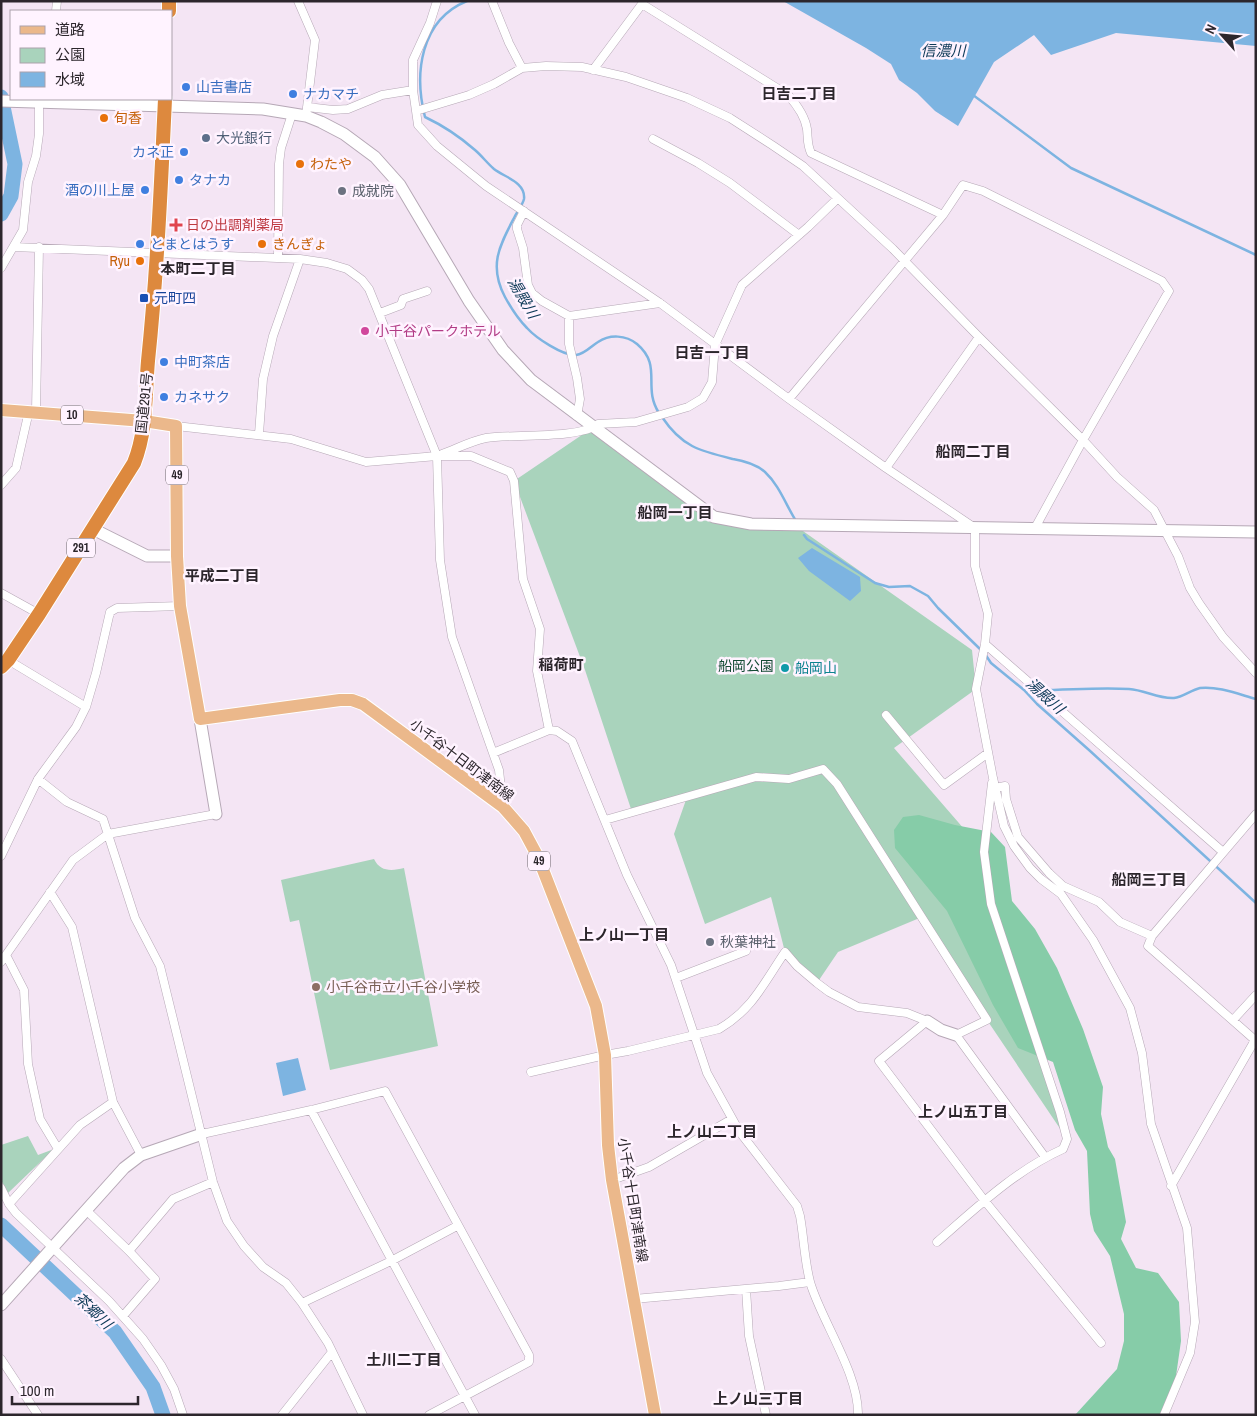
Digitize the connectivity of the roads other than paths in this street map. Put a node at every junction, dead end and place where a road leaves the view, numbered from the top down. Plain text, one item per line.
1 (298, 1) edge
2 (437, 1) edge
3 (492, 1) edge
4 (522, 68) junction
5 (593, 70) junction
6 (413, 90) junction
7 (7, 101) edge
8 (38, 101) edge
9 (164, 103) edge
10 (420, 109) junction
11 (306, 112) junction
12 (292, 114) junction
13 (653, 139) dead end
14 (811, 153) junction
15 (803, 166) junction
16 (837, 199) junction
17 (521, 209) junction
18 (943, 215) junction
19 (799, 235) junction
20 (14, 247) junction
21 (39, 247) junction
22 (158, 253) junction
23 (278, 258) junction
24 (300, 259) junction
25 (905, 260) junction
26 (1, 268) edge
27 (427, 291) dead end
28 (660, 302) junction
29 (380, 313) junction
30 (569, 316) junction
31 (979, 337) junction
32 (715, 345) junction
33 (790, 399) junction
34 (1, 410) edge
35 (32, 411) junction
36 (577, 416) junction
37 (144, 421) junction
38 (176, 426) junction
39 (593, 428) junction
40 (259, 434) junction
41 (1083, 440) junction
42 (438, 456) junction
43 (886, 468) junction
44 (1, 485) edge
45 (975, 528) junction
46 (1035, 528) junction
47 (93, 529) junction
48 (1165, 530) junction
49 (1256, 532) edge
50 (177, 556) junction
51 (1, 593) edge
52 (180, 606) junction
53 (39, 614) junction
54 (985, 646) junction
55 (5, 664) edge
56 (1256, 673) edge
57 (86, 707) junction
58 (886, 715) dead end
59 (200, 719) junction
60 (549, 730) junction
61 (493, 753) junction
62 (988, 753) junction
63 (993, 778) junction
64 (38, 779) junction
65 (995, 788) junction
66 (503, 807) junction
67 (216, 814) joint
68 (1256, 814) edge
69 (605, 820) junction
70 (108, 834) junction
71 (1223, 852) junction
72 (1, 856) edge
73 (50, 892) junction
74 (1152, 936) junction
75 (746, 951) dead end
76 (6, 955) junction
77 (1, 962) edge
78 (676, 978) junction
79 (1256, 995) edge
80 (1233, 1020) junction
81 (927, 1021) junction
82 (956, 1035) junction
83 (694, 1036) junction
84 (605, 1054) junction
85 (531, 1072) dead end
86 (113, 1102) junction
87 (311, 1110) junction
88 (732, 1119) junction
89 (202, 1134) junction
90 (58, 1149) junction
91 (141, 1155) junction
92 (1045, 1157) junction
93 (612, 1180) junction
94 (213, 1182) junction
95 (1172, 1186) junction
96 (1, 1188) edge
97 (984, 1200) junction
98 (9, 1204) junction
99 (86, 1210) junction
100 (457, 1226) junction
101 (937, 1242) dead end
102 (52, 1247) junction
103 (129, 1251) junction
104 (391, 1260) junction
105 (810, 1282) junction
106 (746, 1289) junction
107 (634, 1299) junction
108 (302, 1303) junction
109 (1, 1305) edge
110 (123, 1316) junction
111 (1101, 1343) dead end
112 (332, 1352) junction
113 (1, 1359) edge
114 (464, 1396) junction
115 (38, 1415) edge
116 (184, 1415) edge
117 (282, 1415) edge
118 (363, 1415) edge
119 (429, 1415) edge
120 (475, 1415) edge
121 (655, 1415) edge
122 (766, 1415) edge
123 (858, 1415) edge
124 (1164, 1415) edge

1 - 11 street
2 - 6 street
3 - 4 street
4 - 5 street
4 - 10 street
5 - 14 street
5 - 15 street
6 - 10 street
6 - 11 street
7 - 8 street
8 - 9 street
8 - 20 street
9 - 12 street
9 - 22 highway, 国道291号 / 291
10 - 17 street
11 - 12 street
11 - 36 street
12 - 23 street
13 - 19 street
14 - 15 street
14 - 18 street
15 - 16 street
16 - 19 street
16 - 25 street
17 - 28 street
17 - 30 street
18 - 25 street
18 - 41 street
19 - 32 street
20 - 21 street
20 - 26 street
21 - 22 street
21 - 35 street
22 - 23 street
22 - 37 highway, 国道291号 / 291
23 - 24 street
24 - 29 street
24 - 40 street
25 - 31 street
25 - 33 street
27 - 29 street
28 - 30 street
28 - 32 street
29 - 42 street
30 - 36 street
31 - 41 street
31 - 43 street
32 - 33 street
32 - 39 street
33 - 43 street
34 - 35 main road, 10
35 - 37 main road, 10
35 - 44 street
36 - 39 street
37 - 38 main road
37 - 47 highway, 国道291号 / 291
38 - 40 street
38 - 50 main road, 49
39 - 42 street
39 - 45 street
40 - 42 street
41 - 46 street
41 - 48 street
42 - 60 street
42 - 61 street
43 - 45 street
45 - 46 street
45 - 54 street
46 - 48 street
47 - 50 street
47 - 53 highway, 国道291号 / 291
48 - 49 street
48 - 56 street
50 - 52 main road, 49
51 - 53 street
52 - 57 street
52 - 59 main road, 49
53 - 55 highway, 国道291号 / 291
54 - 62 street
54 - 71 street
55 - 57 street
57 - 64 street
58 - 62 street
59 - 66 main road, 小千谷十日町津南線 / 49
59 - 67 street
60 - 61 street
60 - 69 street
61 - 66 street
62 - 63 street
63 - 65 street
63 - 92 street
64 - 70 street
64 - 72 street
65 - 74 street
65 - 95 street
66 - 84 main road, 小千谷十日町津南線 / 49
67 - 70 street
68 - 71 street
69 - 78 street
69 - 82 street
70 - 73 street
70 - 89 street
71 - 74 street
73 - 76 street
73 - 86 street
74 - 80 street
75 - 78 street
76 - 77 street
76 - 90 street
78 - 83 street
79 - 80 street
80 - 95 street
81 - 82 street
81 - 83 street
81 - 97 street
82 - 92 street
83 - 84 street
83 - 88 street
84 - 85 street
84 - 93 main road, 小千谷十日町津南線 / 49
86 - 90 street
86 - 91 street
87 - 89 street
87 - 100 street
87 - 104 street
88 - 93 street
88 - 105 street
89 - 91 street
89 - 94 street
90 - 98 street
91 - 99 street
92 - 97 street
93 - 107 main road, 小千谷十日町津南線 / 49
94 - 103 street
94 - 108 street
95 - 124 street
96 - 98 street
97 - 101 street
97 - 111 street
98 - 102 street
99 - 102 street
99 - 103 street
100 - 104 street
100 - 114 street
102 - 109 street
102 - 110 street
103 - 110 street
104 - 108 street
104 - 114 street
105 - 106 street
105 - 123 street
106 - 107 street
106 - 122 street
107 - 121 main road, 小千谷十日町津南線 / 49
108 - 112 street
110 - 116 street
112 - 117 street
112 - 118 street
113 - 115 street
114 - 119 street
114 - 120 street

